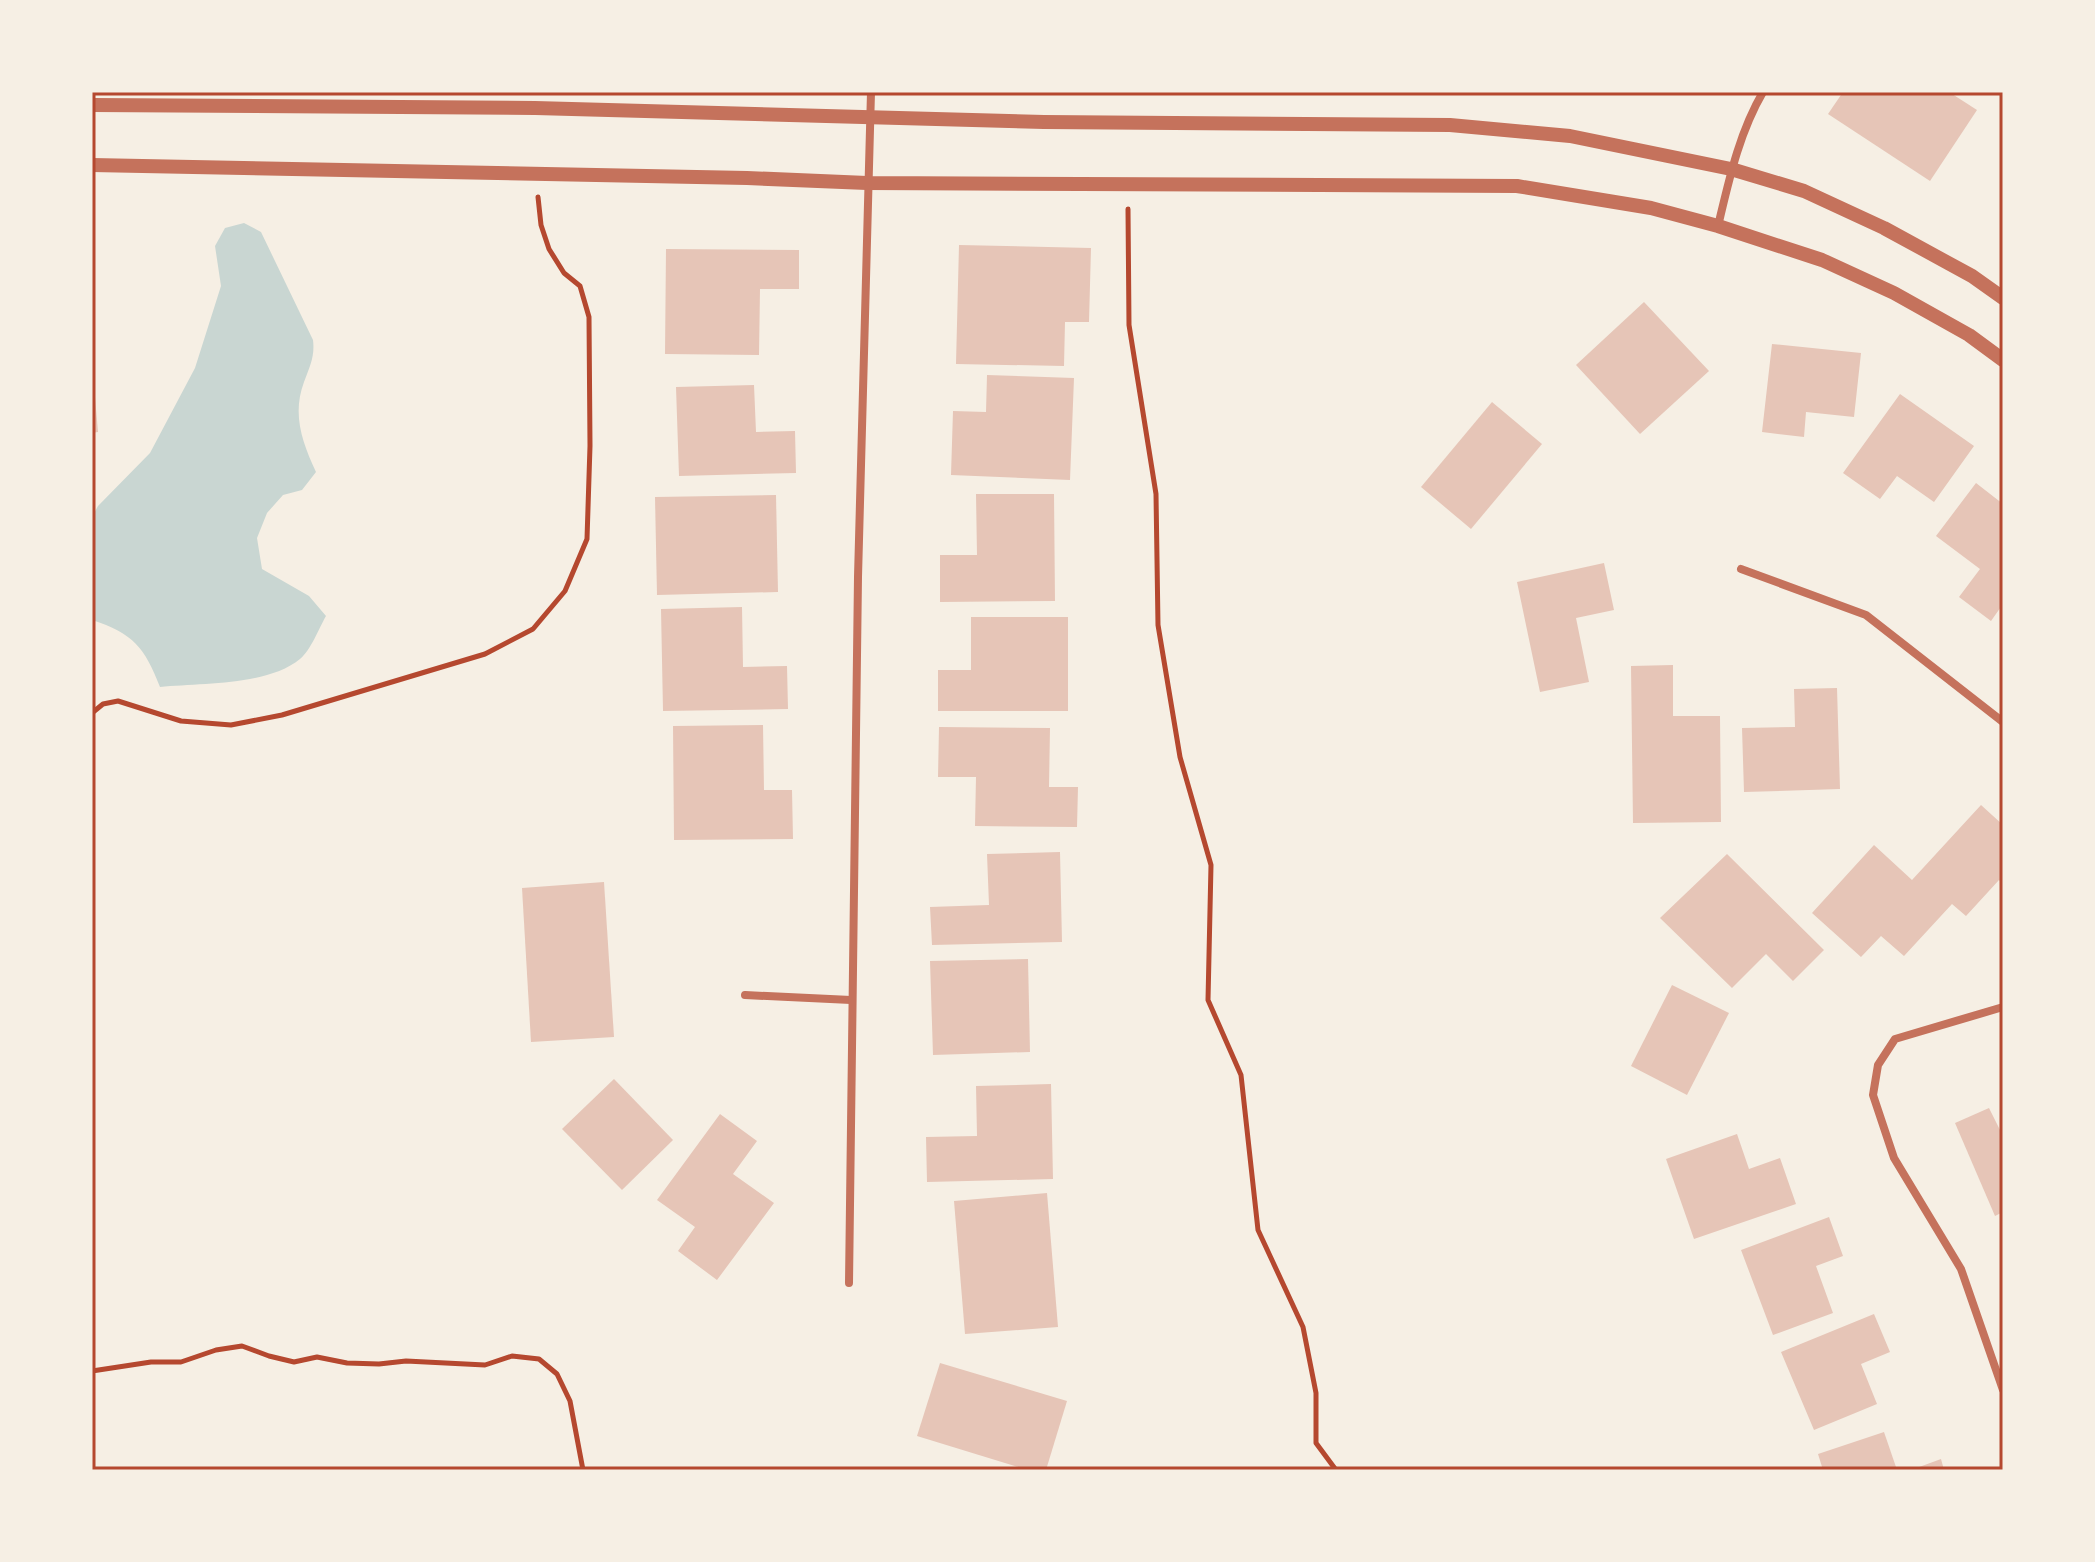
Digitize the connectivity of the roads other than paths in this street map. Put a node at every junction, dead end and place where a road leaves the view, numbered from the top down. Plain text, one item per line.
1 (871, 92) edge
2 (1763, 92) edge
3 (92, 105) edge
4 (869, 116) junction
5 (92, 165) edge
6 (1731, 169) junction
7 (867, 183) junction
8 (1718, 226) junction
9 (2003, 298) edge
10 (2003, 360) edge
11 (1741, 569) dead end
12 (2003, 722) edge
13 (745, 995) dead end
14 (851, 1000) junction
15 (2003, 1007) edge
16 (849, 1283) dead end
17 (2003, 1390) edge

1 - 4 street
2 - 6 street
3 - 4 street
4 - 6 street
4 - 7 street
5 - 7 street
6 - 8 street
6 - 9 street
7 - 8 street
7 - 14 street
8 - 10 street
11 - 12 street
13 - 14 street
14 - 16 street
15 - 17 street

